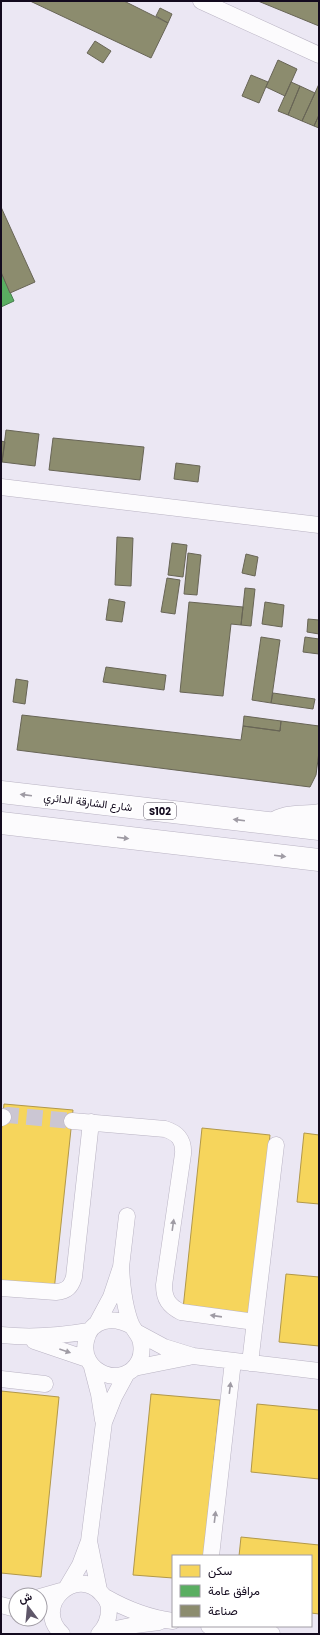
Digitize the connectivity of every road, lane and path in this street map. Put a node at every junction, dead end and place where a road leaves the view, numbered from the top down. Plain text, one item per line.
1 (201, 1) edge
2 (319, 55) edge
3 (1, 487) edge
4 (319, 525) edge
5 (1, 792) edge
6 (319, 812) edge
7 (1, 823) edge
8 (269, 823) junction
9 (319, 829) edge
10 (97, 834) junction
11 (1, 835) edge
12 (319, 860) edge
13 (72, 1121) tunnel mouth
14 (92, 1122) junction
15 (276, 1145) dead end
16 (127, 1216) dead end
17 (121, 1267) junction
18 (1, 1288) edge
19 (255, 1322) junction
20 (93, 1328) junction
21 (135, 1329) junction
22 (9, 1336) edge
23 (193, 1356) junction
24 (233, 1361) junction
25 (89, 1363) junction
26 (250, 1363) junction
27 (130, 1370) junction
28 (319, 1371) edge
29 (1, 1379) edge
30 (45, 1384) dead end
31 (104, 1422) junction
32 (90, 1541) junction
33 (211, 1555) edge
34 (64, 1589) junction
35 (48, 1594) edge
36 (102, 1594) junction
37 (171, 1621) edge
38 (48, 1624) edge
39 (217, 1627) edge
40 (58, 1631) edge
41 (100, 1633) edge
42 (272, 1634) edge

1 - 2 street
3 - 4 street
8 -> 5 highway, شارع الشارقة الدائري / S102
6 - 8 street
7 - 10 highway
8 - 9 highway, شارع الشارقة الدائري / S102
10 - 11 highway
10 -> 12 highway
13 - 14 street
14 - 18 street
19 -> 14 street
15 - 19 street
16 - 17 street
17 - 20 street
17 - 21 street
19 - 26 street
20 - 21 street
20 - 22 street
20 - 25 street
21 - 23 street
21 - 27 street
22 -> 25 street
23 - 24 street
23 - 27 street
24 - 26 street
33 -> 24 street
25 - 27 street
25 - 31 street
26 - 28 street
27 - 31 street
29 - 30 street
31 - 32 street
32 - 34 street
32 - 36 street
34 - 35 street
34 - 36 street
34 - 40 street
36 - 37 street
36 - 41 street
37 - 41 street
38 - 40 street
39 - 42 street

